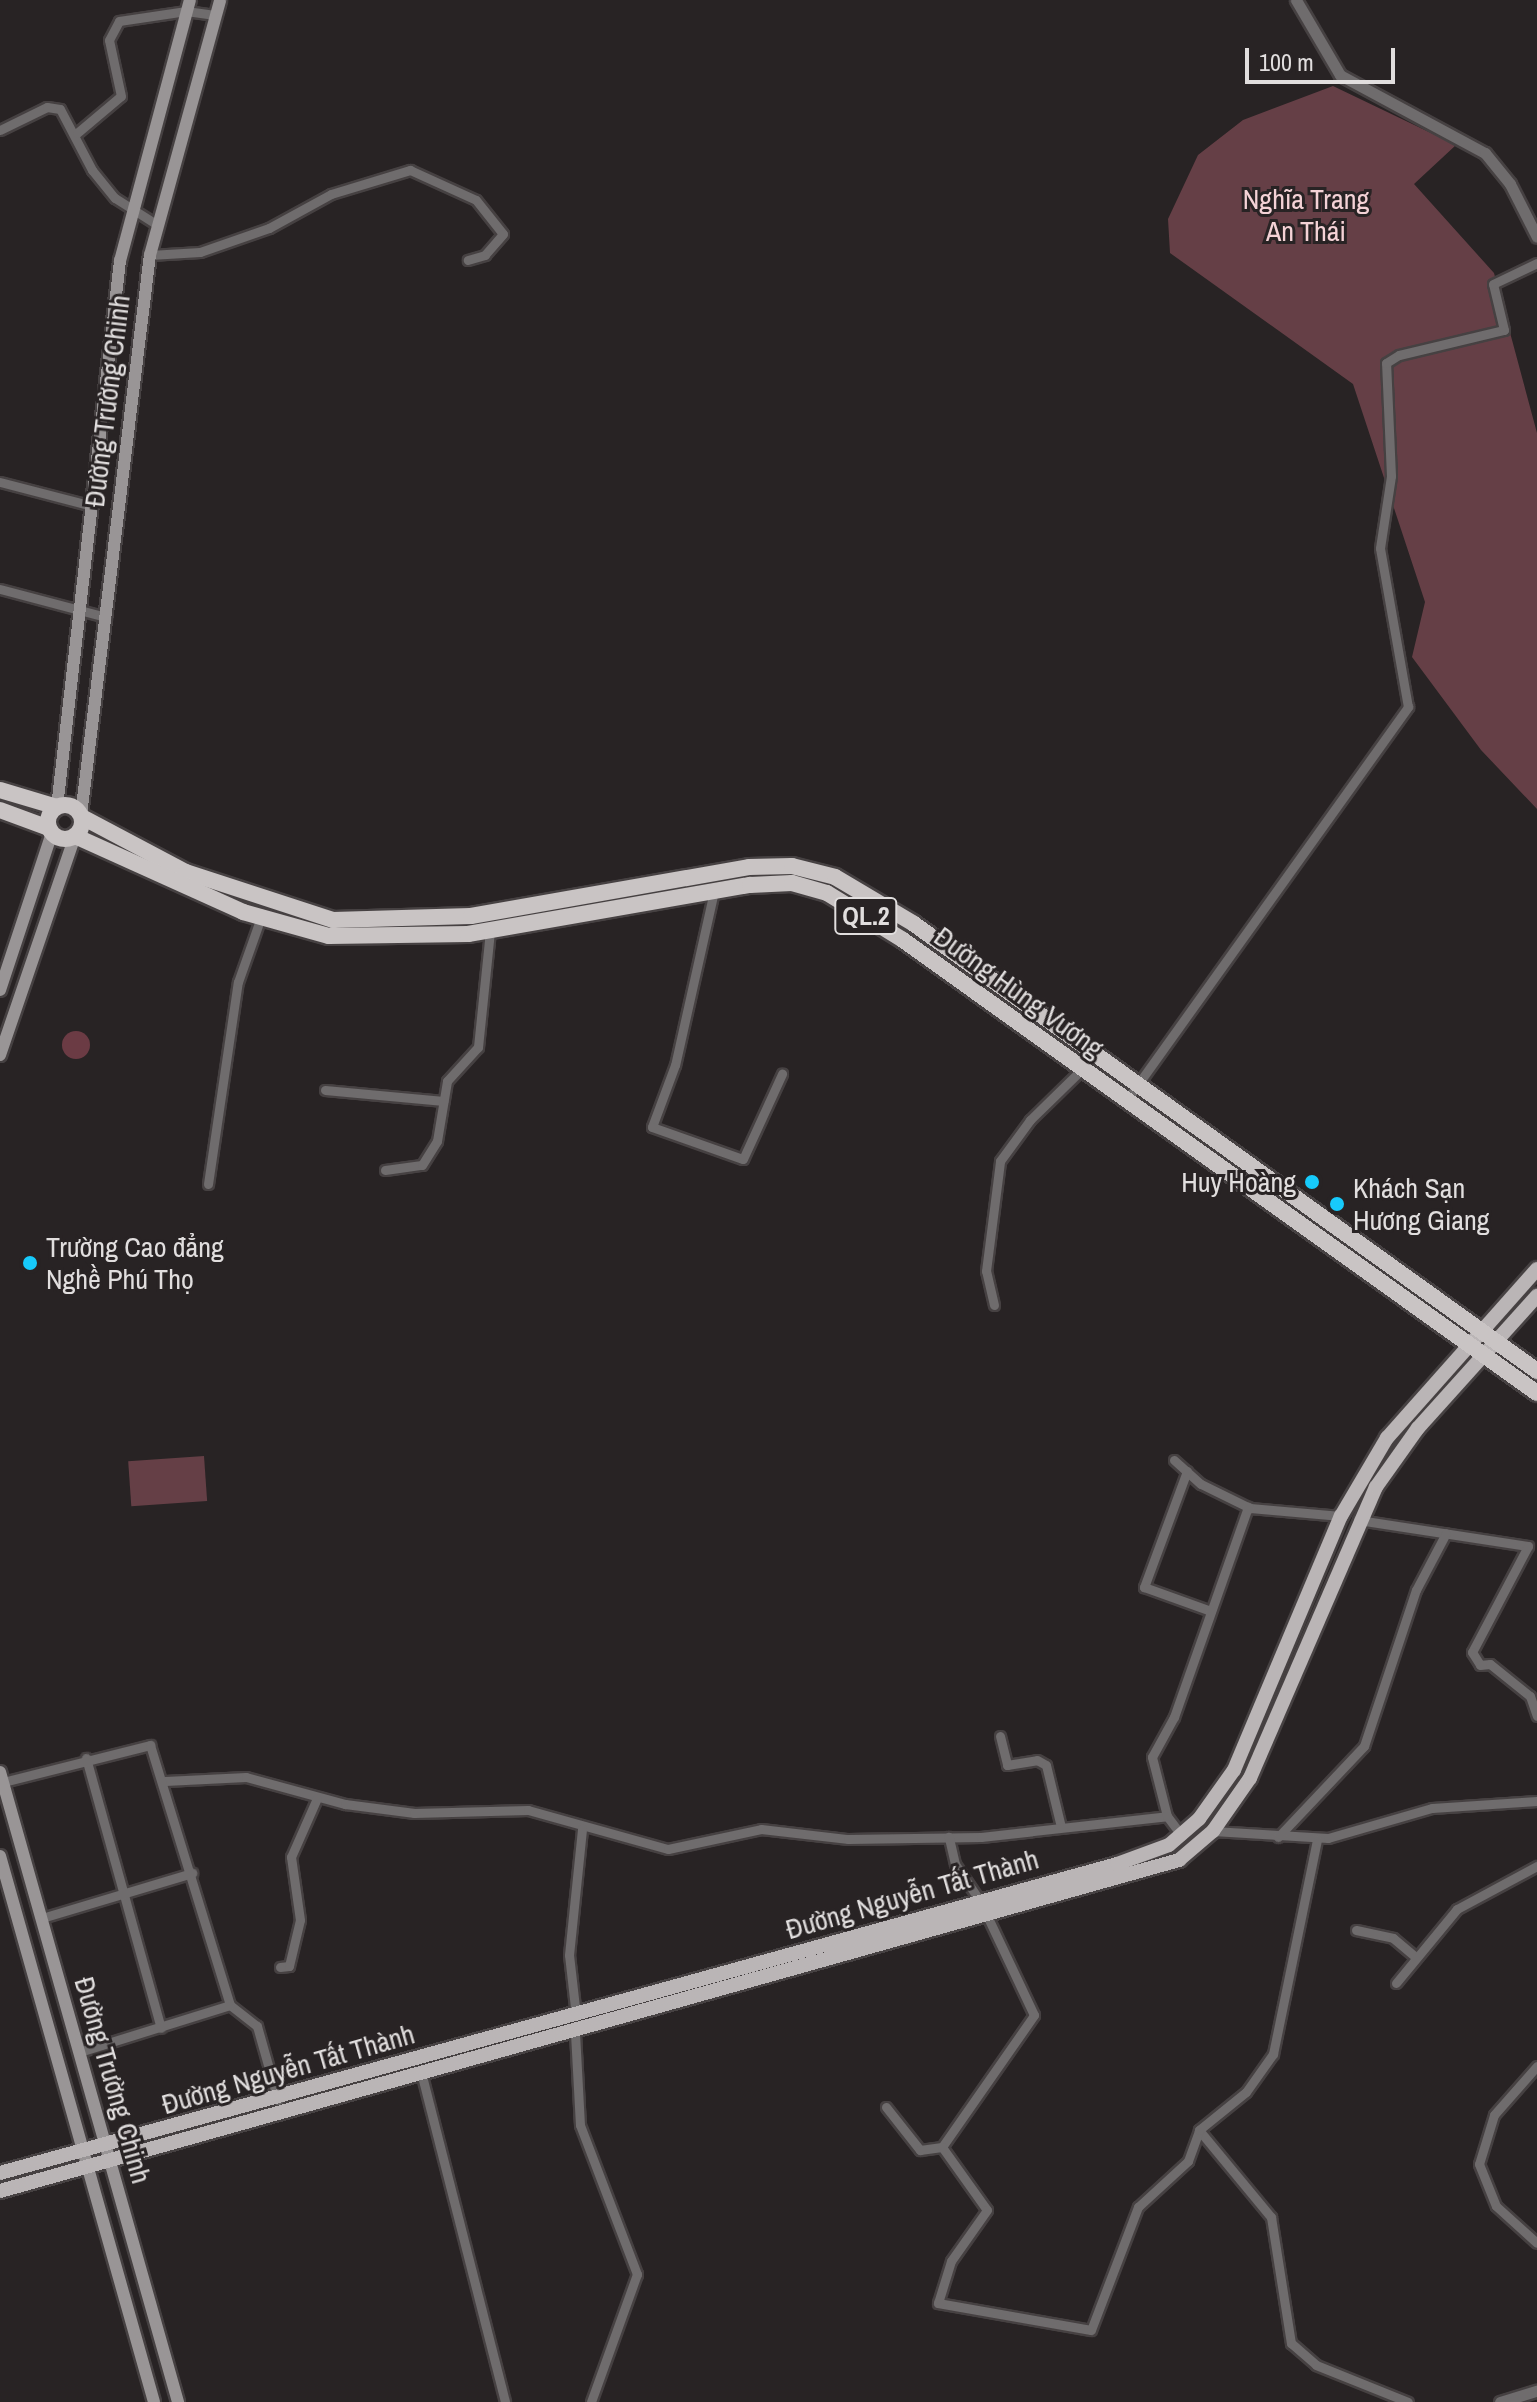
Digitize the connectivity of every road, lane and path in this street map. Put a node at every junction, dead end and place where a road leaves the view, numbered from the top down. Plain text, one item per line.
1 (220, 0) edge
2 (1296, 0) edge
3 (188, 6) edge
4 (215, 15) junction
5 (0, 130) edge
6 (77, 133) junction
7 (129, 210) junction
8 (156, 224) junction
9 (1537, 237) edge
10 (150, 255) junction
11 (468, 260) dead end
12 (1537, 263) edge
13 (0, 482) edge
14 (92, 506) junction
15 (0, 589) edge
16 (82, 611) junction
17 (106, 617) junction
18 (0, 790) edge
19 (57, 807) junction
20 (0, 810) edge
21 (82, 816) junction
22 (50, 830) junction
23 (75, 836) junction
24 (720, 872) junction
25 (714, 891) junction
26 (261, 917) junction
27 (490, 931) junction
28 (0, 990) edge
29 (0, 1055) edge
30 (1081, 1070) junction
31 (782, 1074) dead end
32 (1136, 1084) junction
33 (325, 1090) dead end
34 (443, 1101) junction
35 (1126, 1101) junction
36 (385, 1170) dead end
37 (208, 1184) dead end
38 (1537, 1269) edge
39 (1537, 1296) edge
40 (994, 1305) dead end
41 (1480, 1330) junction
42 (1497, 1342) junction
43 (1468, 1344) junction
44 (1485, 1356) junction
45 (1537, 1371) edge
46 (1537, 1393) edge
47 (1174, 1460) dead end
48 (1187, 1471) junction
49 (1248, 1507) junction
50 (1345, 1510) junction
51 (1360, 1516) junction
52 (1446, 1533) junction
53 (1211, 1611) junction
54 (1299, 1616) junction
55 (1315, 1623) junction
56 (1537, 1716) edge
57 (1000, 1736) dead end
58 (86, 1758) junction
59 (1, 1777) edge
60 (165, 1781) junction
61 (317, 1798) junction
62 (1537, 1801) edge
63 (1167, 1816) junction
64 (1061, 1827) junction
65 (582, 1829) junction
66 (1213, 1831) junction
67 (1182, 1836) junction
68 (949, 1837) junction
69 (1278, 1837) junction
70 (1317, 1839) junction
71 (0, 1856) edge
72 (1537, 1866) edge
73 (192, 1873) junction
74 (122, 1893) junction
75 (980, 1901) junction
76 (988, 1916) junction
77 (42, 1918) junction
78 (1356, 1930) dead end
79 (1413, 1955) junction
80 (280, 1967) dead end
81 (1396, 1983) dead end
82 (230, 2005) junction
83 (576, 2016) junction
84 (161, 2028) junction
85 (575, 2033) junction
86 (79, 2052) junction
87 (1537, 2066) edge
88 (422, 2076) junction
89 (278, 2100) junction
90 (886, 2107) dead end
91 (1199, 2130) junction
92 (107, 2147) junction
93 (942, 2147) junction
94 (86, 2152) junction
95 (111, 2163) junction
96 (90, 2168) junction
97 (0, 2173) edge
98 (0, 2191) edge
99 (1537, 2243) edge
100 (146, 2284) junction
101 (124, 2290) junction
102 (1537, 2391) edge
103 (154, 2402) edge
104 (178, 2402) edge
105 (505, 2402) edge
106 (591, 2402) edge
107 (1408, 2402) edge
108 (1500, 2402) edge

1 - 4 main road, Đường Trường Chinh
2 - 9 street
3 - 4 street
3 - 6 street
3 - 7 main road, Đường Trường Chinh
4 - 8 main road, Đường Trường Chinh
5 - 6 street
6 - 7 street
7 - 8 street
7 - 14 main road, Đường Trường Chinh
8 - 10 main road, Đường Trường Chinh
10 - 11 street
10 - 17 main road, Đường Trường Chinh
12 - 32 street
13 - 14 street
14 - 16 main road, Đường Trường Chinh
15 - 16 street
16 - 17 street
16 - 19 main road, Đường Trường Chinh
17 - 21 main road, Đường Trường Chinh
18 - 19 highway, QL.2
19 - 21 highway, QL.2
19 - 22 highway
20 - 22 highway, QL.2
21 - 23 highway
21 - 24 highway, Đường Hùng Vương / QL.2
22 - 23 highway, QL.2
22 - 28 main road
23 - 26 highway, Đường Hùng Vương / QL.2
23 - 29 main road
24 - 25 street
24 - 32 highway, Đường Hùng Vương / QL.2
25 - 27 highway, Đường Hùng Vương / QL.2
25 - 30 highway, Đường Hùng Vương / QL.2
25 - 31 street
26 - 27 highway, Đường Hùng Vương / QL.2
26 - 37 street
27 - 34 street
30 - 35 highway, Đường Hùng Vương / QL.2
30 - 40 street
32 - 35 street
32 - 41 highway, Đường Hùng Vương / QL.2
33 - 34 street
34 - 36 street
35 - 43 highway, Đường Hùng Vương / QL.2
38 - 41 main road, Đường Nguyễn Tất Thành
39 - 42 main road, Đường Nguyễn Tất Thành
41 - 42 highway, Đường Hùng Vương / QL.2
41 - 43 main road, Đường Nguyễn Tất Thành
42 - 44 main road, Đường Nguyễn Tất Thành
42 - 45 highway, Đường Hùng Vương / QL.2
43 - 44 highway, Đường Hùng Vương / QL.2
43 - 50 main road, Đường Nguyễn Tất Thành
44 - 46 highway, Đường Hùng Vương / QL.2
44 - 51 main road, Đường Nguyễn Tất Thành
47 - 48 street
48 - 49 street
48 - 53 street
49 - 50 street
49 - 53 street
50 - 54 main road, Đường Nguyễn Tất Thành
51 - 52 street
51 - 55 main road, Đường Nguyễn Tất Thành
52 - 56 street
52 - 69 street
53 - 63 street
54 - 55 main road
54 - 67 main road, Đường Nguyễn Tất Thành
55 - 66 main road, Đường Nguyễn Tất Thành
57 - 64 street
58 - 59 street
58 - 60 street
58 - 74 street
59 - 77 main road, Đường Trường Chinh
60 - 61 street
60 - 73 street
61 - 65 street
61 - 80 street
62 - 70 street
63 - 64 street
63 - 67 street
64 - 68 street
65 - 68 street
65 - 83 street
66 - 69 street
66 - 76 main road, Đường Nguyễn Tất Thành
67 - 75 main road, Đường Nguyễn Tất Thành
68 - 75 street
69 - 70 street
70 - 91 street
71 - 94 main road, Đường Trường Chinh
72 - 79 street
73 - 74 street
73 - 82 street
74 - 77 street
74 - 84 street
75 - 76 street
75 - 83 main road, Đường Nguyễn Tất Thành
76 - 85 main road, Đường Nguyễn Tất Thành
76 - 93 street
77 - 86 main road, Đường Trường Chinh
78 - 79 street
79 - 81 street
82 - 84 street
82 - 89 street
83 - 89 main road, Đường Nguyễn Tất Thành
84 - 86 street
85 - 88 main road, Đường Nguyễn Tất Thành
85 - 106 street
86 - 92 main road, Đường Trường Chinh
87 - 99 street
88 - 95 main road, Đường Nguyễn Tất Thành
88 - 105 street
89 - 92 main road, Đường Nguyễn Tất Thành
90 - 93 street
91 - 93 street
91 - 107 street
92 - 94 main road, Đường Nguyễn Tất Thành
92 - 95 main road, Đường Trường Chinh
94 - 96 main road, Đường Trường Chinh
94 - 97 main road, Đường Nguyễn Tất Thành
95 - 96 main road, Đường Nguyễn Tất Thành
95 - 100 main road, Đường Trường Chinh
96 - 98 main road, Đường Nguyễn Tất Thành
96 - 101 main road, Đường Trường Chinh
100 - 101 main road
100 - 104 main road, Đường Trường Chinh
101 - 103 main road, Đường Trường Chinh
102 - 108 street

